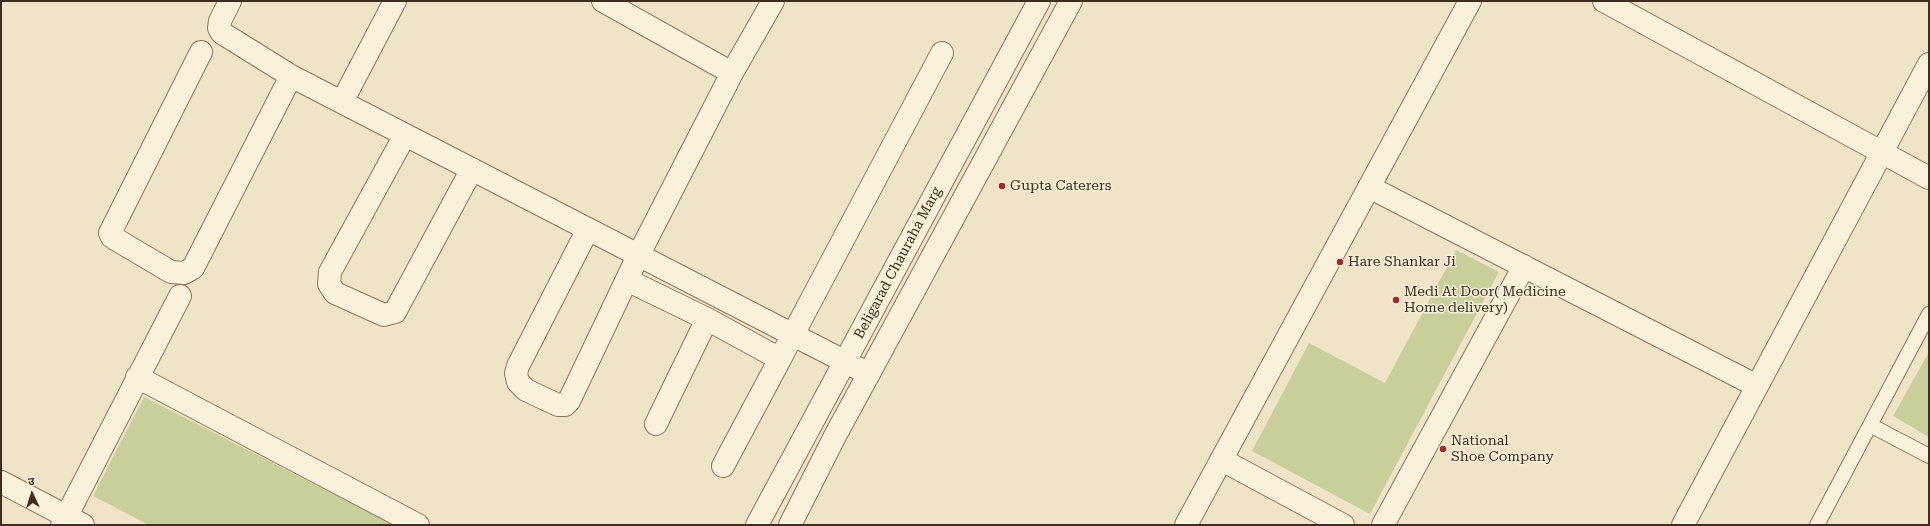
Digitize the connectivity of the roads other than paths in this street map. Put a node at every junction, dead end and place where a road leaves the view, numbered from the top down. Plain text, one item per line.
1 (230, 1) edge
2 (395, 1) edge
3 (603, 1) edge
4 (773, 1) edge
5 (1039, 1) edge
6 (1071, 1) edge
7 (1470, 1) edge
8 (1604, 1) edge
9 (201, 52) dead end
10 (942, 53) dead end
11 (1929, 64) edge
12 (732, 73) junction
13 (291, 76) junction
14 (342, 102) junction
15 (404, 135) junction
16 (1882, 153) junction
17 (472, 169) junction
18 (1929, 178) edge
19 (1369, 187) junction
20 (588, 229) junction
21 (638, 256) junction
22 (1524, 266) junction
23 (626, 280) junction
24 (180, 296) dead end
25 (1929, 315) edge
26 (707, 319) junction
27 (793, 334) junction
28 (780, 359) junction
29 (846, 361) junction
30 (869, 374) junction
31 (137, 377) junction
32 (1757, 386) junction
33 (656, 424) dead end
34 (1870, 425) junction
35 (1929, 456) edge
36 (1222, 460) junction
37 (723, 466) dead end
38 (1, 482) edge
39 (70, 522) edge
40 (418, 525) edge
41 (757, 525) edge
42 (790, 525) edge
43 (1186, 525) edge
44 (1343, 525) edge
45 (1383, 525) edge
46 (1683, 525) edge
47 (1817, 525) edge

1 - 13 street
2 - 14 street
3 - 12 street
4 - 12 street
5 - 29 street, Beligarad Chauraha Marg
6 - 30 street
7 - 19 street
8 - 16 street
9 - 13 street
10 - 27 street
11 - 16 street
12 - 21 street
13 - 14 street
14 - 15 street
15 - 17 street
15 - 17 street
16 - 18 street
16 - 32 street
17 - 20 street
19 - 22 street
19 - 36 street
20 - 21 street
20 - 23 street
21 - 23 street
21 - 27 street
22 - 32 street
22 - 45 street
23 - 26 street
24 - 31 street
25 - 34 lane
26 - 28 street
26 - 33 street
27 - 28 street
27 - 29 street
28 - 37 street
29 - 30 street
29 - 41 street, Beligarad Chauraha Marg
30 - 42 street
31 - 39 street
31 - 40 street
32 - 46 street
34 - 35 lane
34 - 47 lane
36 - 43 street
36 - 44 street
38 - 39 street

